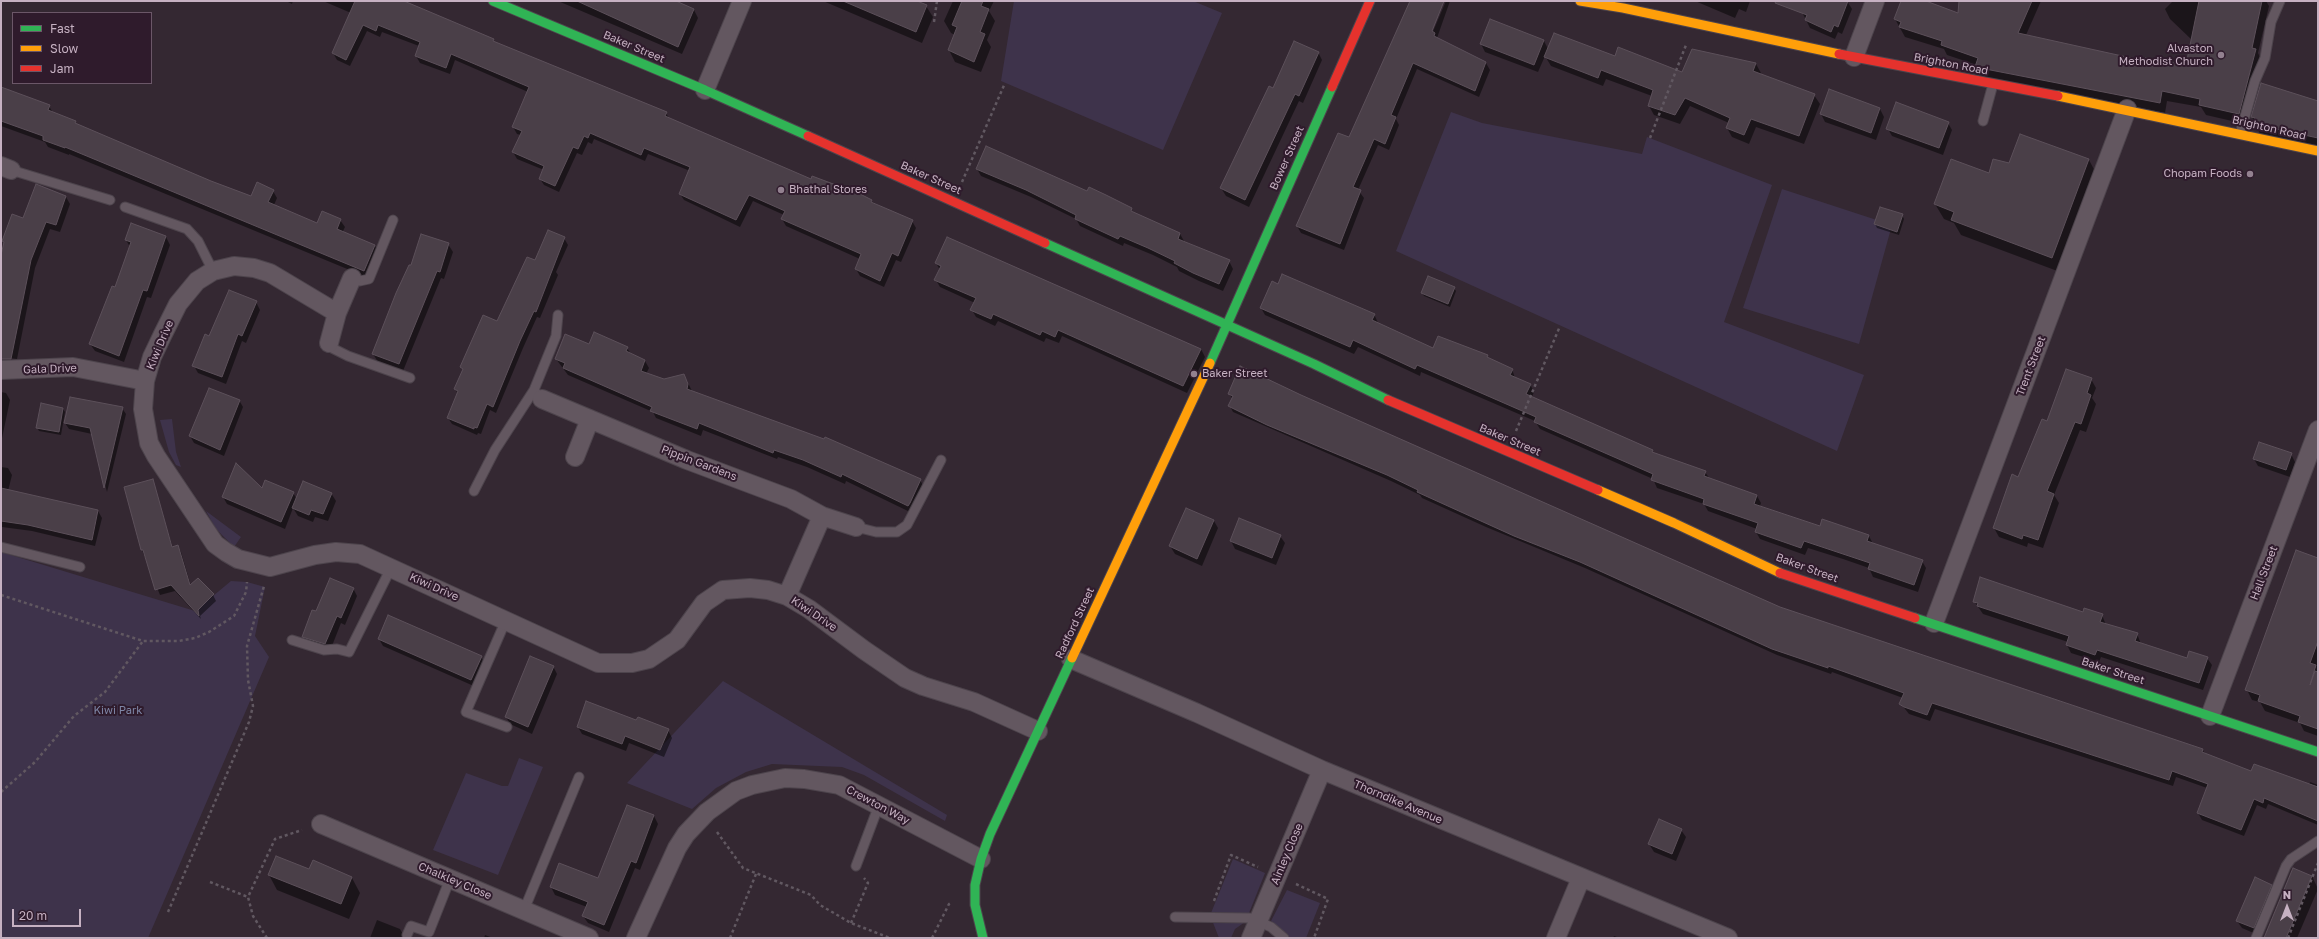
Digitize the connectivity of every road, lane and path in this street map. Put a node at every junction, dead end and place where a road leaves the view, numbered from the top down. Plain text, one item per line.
1 (493, 1) edge
2 (742, 1) edge
3 (937, 1) edge
4 (1370, 1) edge
5 (1580, 1) edge
6 (1875, 1) edge
7 (2280, 1) edge
8 (1624, 5) edge
9 (934, 22) dead end
10 (1694, 24) junction
11 (1854, 57) junction
12 (1004, 83) dead end
13 (1993, 84) junction
14 (705, 90) junction
15 (2127, 109) junction
16 (1983, 121) dead end
17 (2240, 134) junction
18 (1650, 138) dead end
19 (2318, 151) edge
20 (6, 168) edge
21 (110, 200) dead end
22 (954, 201) junction
23 (125, 207) dead end
24 (393, 220) dead end
25 (213, 271) junction
26 (352, 278) joint
27 (337, 313) junction
28 (558, 315) dead end
29 (1227, 326) junction
30 (1560, 326) dead end
31 (329, 343) joint
32 (1, 370) edge
33 (410, 378) dead end
34 (145, 381) junction
35 (538, 394) junction
36 (590, 419) junction
37 (2318, 430) edge
38 (1507, 452) junction
39 (575, 457) dead end
40 (941, 460) dead end
41 (474, 491) dead end
42 (822, 516) junction
43 (856, 527) joint
44 (1, 547) edge
45 (250, 563) junction
46 (80, 567) dead end
47 (270, 567) junction
48 (391, 568) junction
49 (1, 595) edge
50 (787, 596) junction
51 (506, 620) junction
52 (1934, 623) junction
53 (292, 640) dead end
54 (143, 641) junction
55 (1071, 660) junction
56 (2210, 716) junction
57 (507, 727) dead end
58 (1038, 731) junction
59 (2318, 752) edge
60 (1322, 770) junction
61 (579, 776) dead end
62 (1, 792) edge
63 (879, 804) junction
64 (707, 812) junction
65 (321, 824) joint
66 (2318, 841) edge
67 (981, 859) junction
68 (2318, 863) edge
69 (856, 866) joint
70 (756, 874) junction
71 (1278, 876) junction
72 (1581, 878) junction
73 (450, 879) junction
74 (210, 882) dead end
75 (248, 897) junction
76 (974, 898) junction
77 (524, 910) junction
78 (168, 912) dead end
79 (1175, 917) dead end
80 (1207, 918) junction
81 (1258, 920) junction
82 (851, 923) junction
83 (407, 935) dead end
84 (267, 938) edge
85 (589, 938) edge
86 (636, 938) edge
87 (730, 938) edge
88 (890, 938) edge
89 (932, 938) edge
90 (983, 938) edge
91 (1251, 938) edge
92 (1284, 938) edge
93 (1314, 938) edge
94 (1556, 938) edge
95 (1728, 938) edge
96 (2256, 938) edge
97 (2288, 938) edge

1 - 14 street, Baker Street
2 - 14 street
3 - 9 path
4 - 29 street, Bower Street
5 - 8 street, Brighton Road
6 - 11 street
7 - 17 lane
8 - 10 street, Brighton Road
10 - 11 street, Brighton Road
10 - 18 path
11 - 13 street, Brighton Road
12 - 22 path
13 - 15 street, Brighton Road
13 - 16 lane
14 - 22 street, Baker Street
15 - 17 street, Brighton Road
15 - 52 street, Trent Street
17 - 19 street, Brighton Road
20 - 21 lane
22 - 29 street, Baker Street
23 - 25 lane
24 - 26 lane
25 - 27 street, Kiwi Drive
25 - 34 street, Kiwi Drive
26 - 27 street
27 - 31 street
28 - 35 lane
29 - 38 street, Baker Street
29 - 55 street, Radford Street
30 - 38 path
31 - 33 lane
32 - 34 street, Gala Drive
34 - 45 street, Kiwi Drive
35 - 36 street, Pippin Gardens
35 - 41 lane
36 - 39 street
36 - 42 street, Pippin Gardens
37 - 56 street, Hall Street
38 - 52 street, Baker Street
40 - 43 lane
42 - 43 street, Pippin Gardens
42 - 50 street
44 - 46 lane
45 - 47 street, Kiwi Drive
45 - 54 path
47 - 48 street, Kiwi Drive
47 - 78 path
48 - 51 street, Kiwi Drive
48 - 53 lane
49 - 54 path
50 - 51 street, Kiwi Drive
50 - 58 street, Kiwi Drive
51 - 57 lane
52 - 56 street, Baker Street
54 - 62 path
55 - 58 street, Radford Street
55 - 60 street, Thorndike Avenue
56 - 59 street, Baker Street
58 - 67 street, Radford Street
60 - 71 street, Ainley Close
60 - 72 street, Thorndike Avenue
61 - 77 lane
63 - 64 street, Crewton Way
63 - 67 street, Crewton Way
63 - 69 lane
64 - 70 path
64 - 86 street, Crewton Way
65 - 73 street, Chalkley Close
65 - 75 path
66 - 96 lane
67 - 76 street, Radford Street
68 - 97 path
69 - 82 path
70 - 82 path
70 - 87 path
71 - 80 path
71 - 81 street, Ainley Close
71 - 93 path
72 - 94 street
72 - 95 street, Thorndike Avenue
73 - 77 street, Chalkley Close
73 - 83 lane
74 - 75 path
75 - 84 path
76 - 89 path
76 - 90 street, Radford Street
77 - 85 street, Chalkley Close
79 - 80 lane
80 - 81 lane
81 - 91 street, Ainley Close
81 - 92 lane
82 - 88 path

